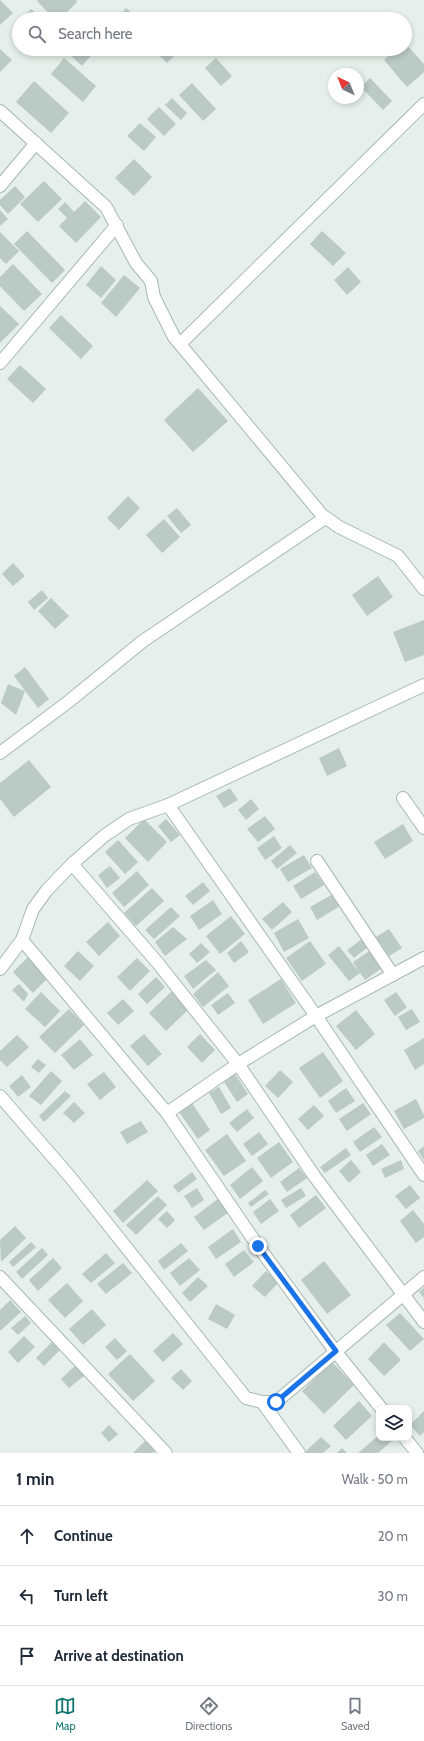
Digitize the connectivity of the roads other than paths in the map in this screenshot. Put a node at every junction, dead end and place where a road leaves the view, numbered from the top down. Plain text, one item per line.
1 (424, 104) edge
2 (0, 111) edge
3 (36, 143) junction
4 (0, 186) edge
5 (117, 225) junction
6 (180, 344) junction
7 (0, 363) edge
8 (326, 518) junction
9 (424, 589) edge
10 (424, 685) edge
11 (0, 753) edge
12 (404, 798) dead end
13 (168, 805) junction
14 (424, 828) edge
15 (317, 861) dead end
16 (72, 864) junction
17 (22, 940) junction
18 (424, 958) edge
19 (0, 969) edge
20 (393, 975) junction
21 (316, 1016) junction
22 (238, 1064) junction
23 (0, 1096) edge
24 (167, 1113) junction
25 (424, 1175) edge
26 (0, 1277) edge
27 (424, 1277) edge
28 (402, 1295) junction
29 (424, 1322) edge
30 (336, 1351) junction
31 (262, 1402) junction
32 (379, 1405) edge
33 (407, 1441) edge
34 (166, 1453) edge
35 (299, 1453) edge
36 (416, 1453) edge

1 - 6 street
2 - 3 street
3 - 4 street
3 - 5 street
5 - 6 street
5 - 7 street
6 - 8 street
8 - 9 street
8 - 11 street
10 - 13 street
12 - 14 street
13 - 16 street
13 - 21 street
15 - 20 street
16 - 17 street
16 - 22 street
17 - 19 street
17 - 24 street
18 - 20 street
20 - 21 street
21 - 22 street
21 - 25 street
22 - 24 street
22 - 28 street
23 - 31 street
24 - 30 street
26 - 34 street
27 - 28 street
28 - 29 street
28 - 30 street
30 - 31 street
30 - 32 street
31 - 35 street
33 - 36 street

